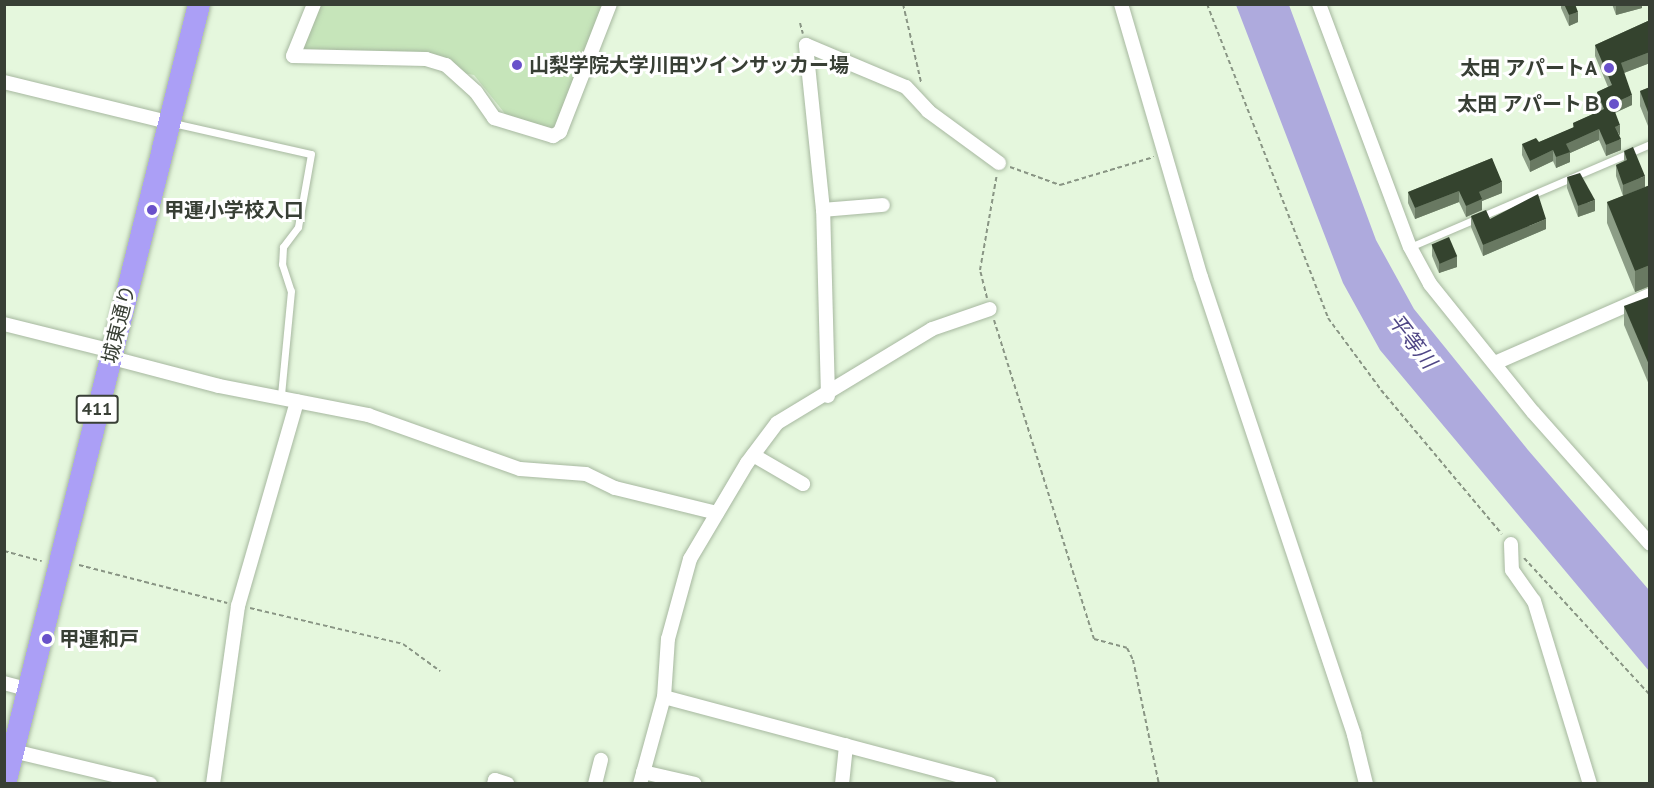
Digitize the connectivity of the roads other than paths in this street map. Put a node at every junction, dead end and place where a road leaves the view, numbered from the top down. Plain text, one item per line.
1 (199, 4) edge
2 (314, 4) edge
3 (610, 4) edge
4 (1121, 4) edge
5 (1319, 4) edge
6 (4, 82) edge
7 (168, 122) junction
8 (1650, 144) edge
9 (999, 163) road end
10 (883, 205) dead end
11 (823, 210) junction
12 (1410, 247) junction
13 (1650, 295) edge
14 (990, 309) road end
15 (4, 324) edge
16 (112, 351) junction
17 (1495, 363) junction
18 (281, 395) junction
19 (828, 396) junction
20 (297, 400) junction
21 (753, 455) junction
22 (803, 484) dead end
23 (717, 513) junction
24 (1511, 544) road end
25 (1650, 544) edge
26 (4, 683) edge
27 (27, 689) junction
28 (664, 697) junction
29 (846, 745) junction
30 (13, 751) junction
31 (601, 760) dead end
32 (642, 778) edge
33 (5, 783) edge
34 (150, 783) edge
35 (213, 783) edge
36 (494, 783) edge
37 (507, 783) edge
38 (595, 783) edge
39 (695, 783) edge
40 (842, 783) edge
41 (990, 783) edge
42 (1366, 783) edge
43 (1590, 783) edge

1 - 7 highway, 城東通り / 411
2 - 3 street
4 - 42 street
5 - 12 street
6 - 7 street
7 - 16 highway, 城東通り / 411
7 - 18 lane
8 - 12 lane
9 - 11 street
10 - 11 street
11 - 19 street
12 - 17 street
13 - 17 street
14 - 19 street
15 - 16 street
16 - 18 street
16 - 27 highway, 城東通り / 411
17 - 25 street
18 - 20 street
19 - 21 street
20 - 23 street
20 - 35 street
21 - 22 street
21 - 23 street
23 - 28 street
24 - 43 street
26 - 27 street
27 - 30 highway, 城東通り / 411
28 - 29 street
28 - 32 street
29 - 40 street
29 - 41 street
30 - 33 highway, 城東通り / 411
30 - 34 street
31 - 38 street
32 - 39 street
36 - 37 street

